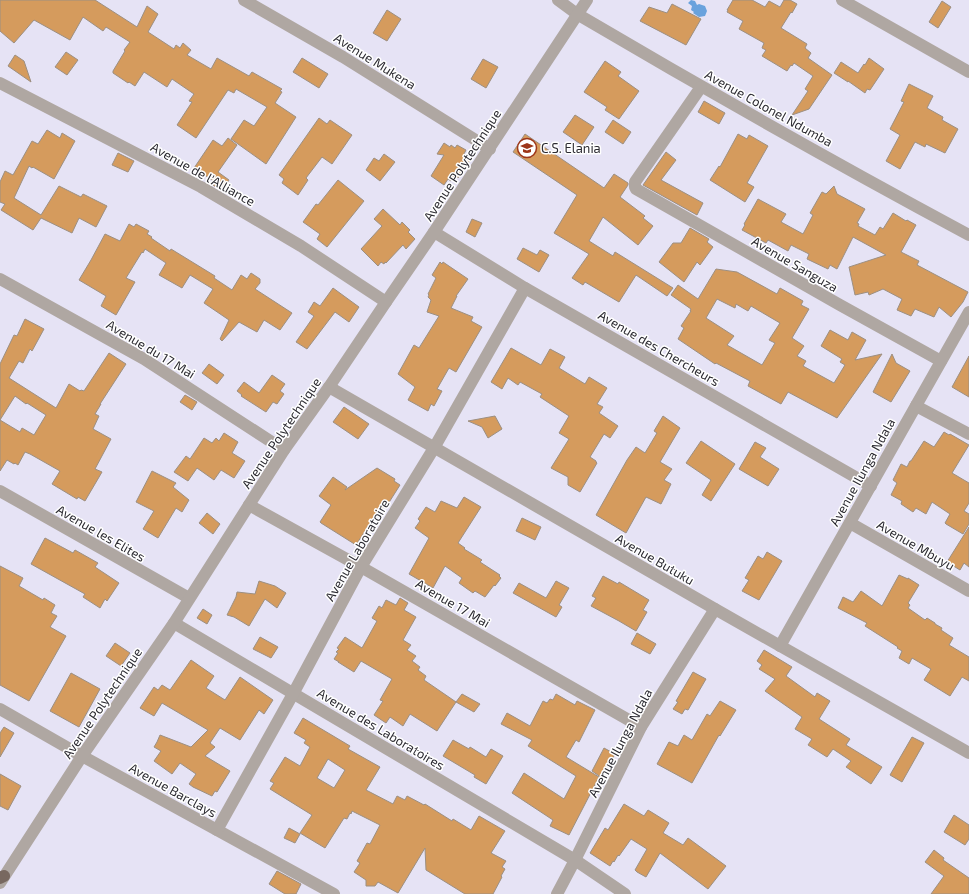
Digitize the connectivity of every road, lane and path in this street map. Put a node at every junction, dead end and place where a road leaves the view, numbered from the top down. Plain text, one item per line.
1 (244, 0) edge
2 (558, 0) edge
3 (587, 0) edge
4 (842, 0) edge
5 (577, 14) junction
6 (969, 72) edge
7 (0, 83) edge
8 (701, 87) junction
9 (490, 149) junction
10 (434, 232) junction
11 (969, 236) edge
12 (0, 279) edge
13 (525, 288) junction
14 (386, 302) junction
15 (969, 312) edge
16 (941, 361) junction
17 (329, 387) junction
18 (916, 406) junction
19 (969, 434) edge
20 (434, 448) junction
21 (284, 450) junction
22 (871, 486) junction
23 (0, 491) edge
24 (249, 505) junction
25 (850, 523) junction
26 (361, 567) junction
27 (969, 591) edge
28 (189, 598) junction
29 (715, 609) junction
30 (174, 623) junction
31 (780, 646) junction
32 (293, 694) junction
33 (0, 710) edge
34 (641, 727) junction
35 (969, 753) edge
36 (82, 756) junction
37 (217, 830) junction
38 (575, 860) junction
39 (1, 879) edge
40 (334, 894) edge
41 (557, 894) edge
42 (625, 894) edge

1 - 9 street, Avenue Mukena
2 - 5 street, Avenue Colonel Ndumba
3 - 5 street, Avenue Polytechnique
4 - 6 street
5 - 8 street, Avenue Colonel Ndumba
5 - 9 street, Avenue Polytechnique
7 - 14 street, Avenue de l'Alliance
8 - 11 street, Avenue Colonel Ndumba
8 - 16 street, Avenue Sanguza
9 - 10 street, Avenue Polytechnique
10 - 13 street, Avenue des Chercheurs
10 - 14 street, Avenue Polytechnique
12 - 21 street, Avenue du 17 Mai
13 - 20 street, Avenue Laboratoire
13 - 22 street, Avenue des Chercheurs
14 - 17 street, Avenue Polytechnique
15 - 16 street, Avenue Ilunga Ndala
16 - 18 street, Avenue Ilunga Ndala
17 - 20 street, Avenue Butuku
17 - 21 street, Avenue Polytechnique
18 - 19 street
18 - 22 street, Avenue Ilunga Ndala
20 - 26 street, Avenue Laboratoire
20 - 29 street, Avenue Butuku
21 - 24 street, Avenue Polytechnique
22 - 25 street, Avenue Ilunga Ndala
23 - 28 street, Avenue les Elites
24 - 26 street, Avenue 17 Mai
24 - 28 street, Avenue Polytechnique
25 - 27 street, Avenue Mbuyu
25 - 31 street, Avenue Ilunga Ndala
26 - 32 street, Avenue Laboratoire
26 - 34 street, Avenue 17 Mai
28 - 30 street, Avenue Polytechnique
29 - 31 street, Avenue Butuku
29 - 34 street, Avenue Ilunga Ndala
30 - 32 street, Avenue des Laboratoires
30 - 36 street, Avenue Polytechnique
31 - 35 street, Avenue Butuku
32 - 37 street, Avenue Laboratoire
32 - 38 street, Avenue des Laboratoires
33 - 36 street, Avenue Barclays
34 - 38 street, Avenue Ilunga Ndala
36 - 37 street, Avenue Barclays
36 - 39 street, Avenue Polytechnique
37 - 40 street, Avenue Barclays
38 - 41 street, Avenue Ilunga Ndala
38 - 42 street, Avenue des Laboratoires

